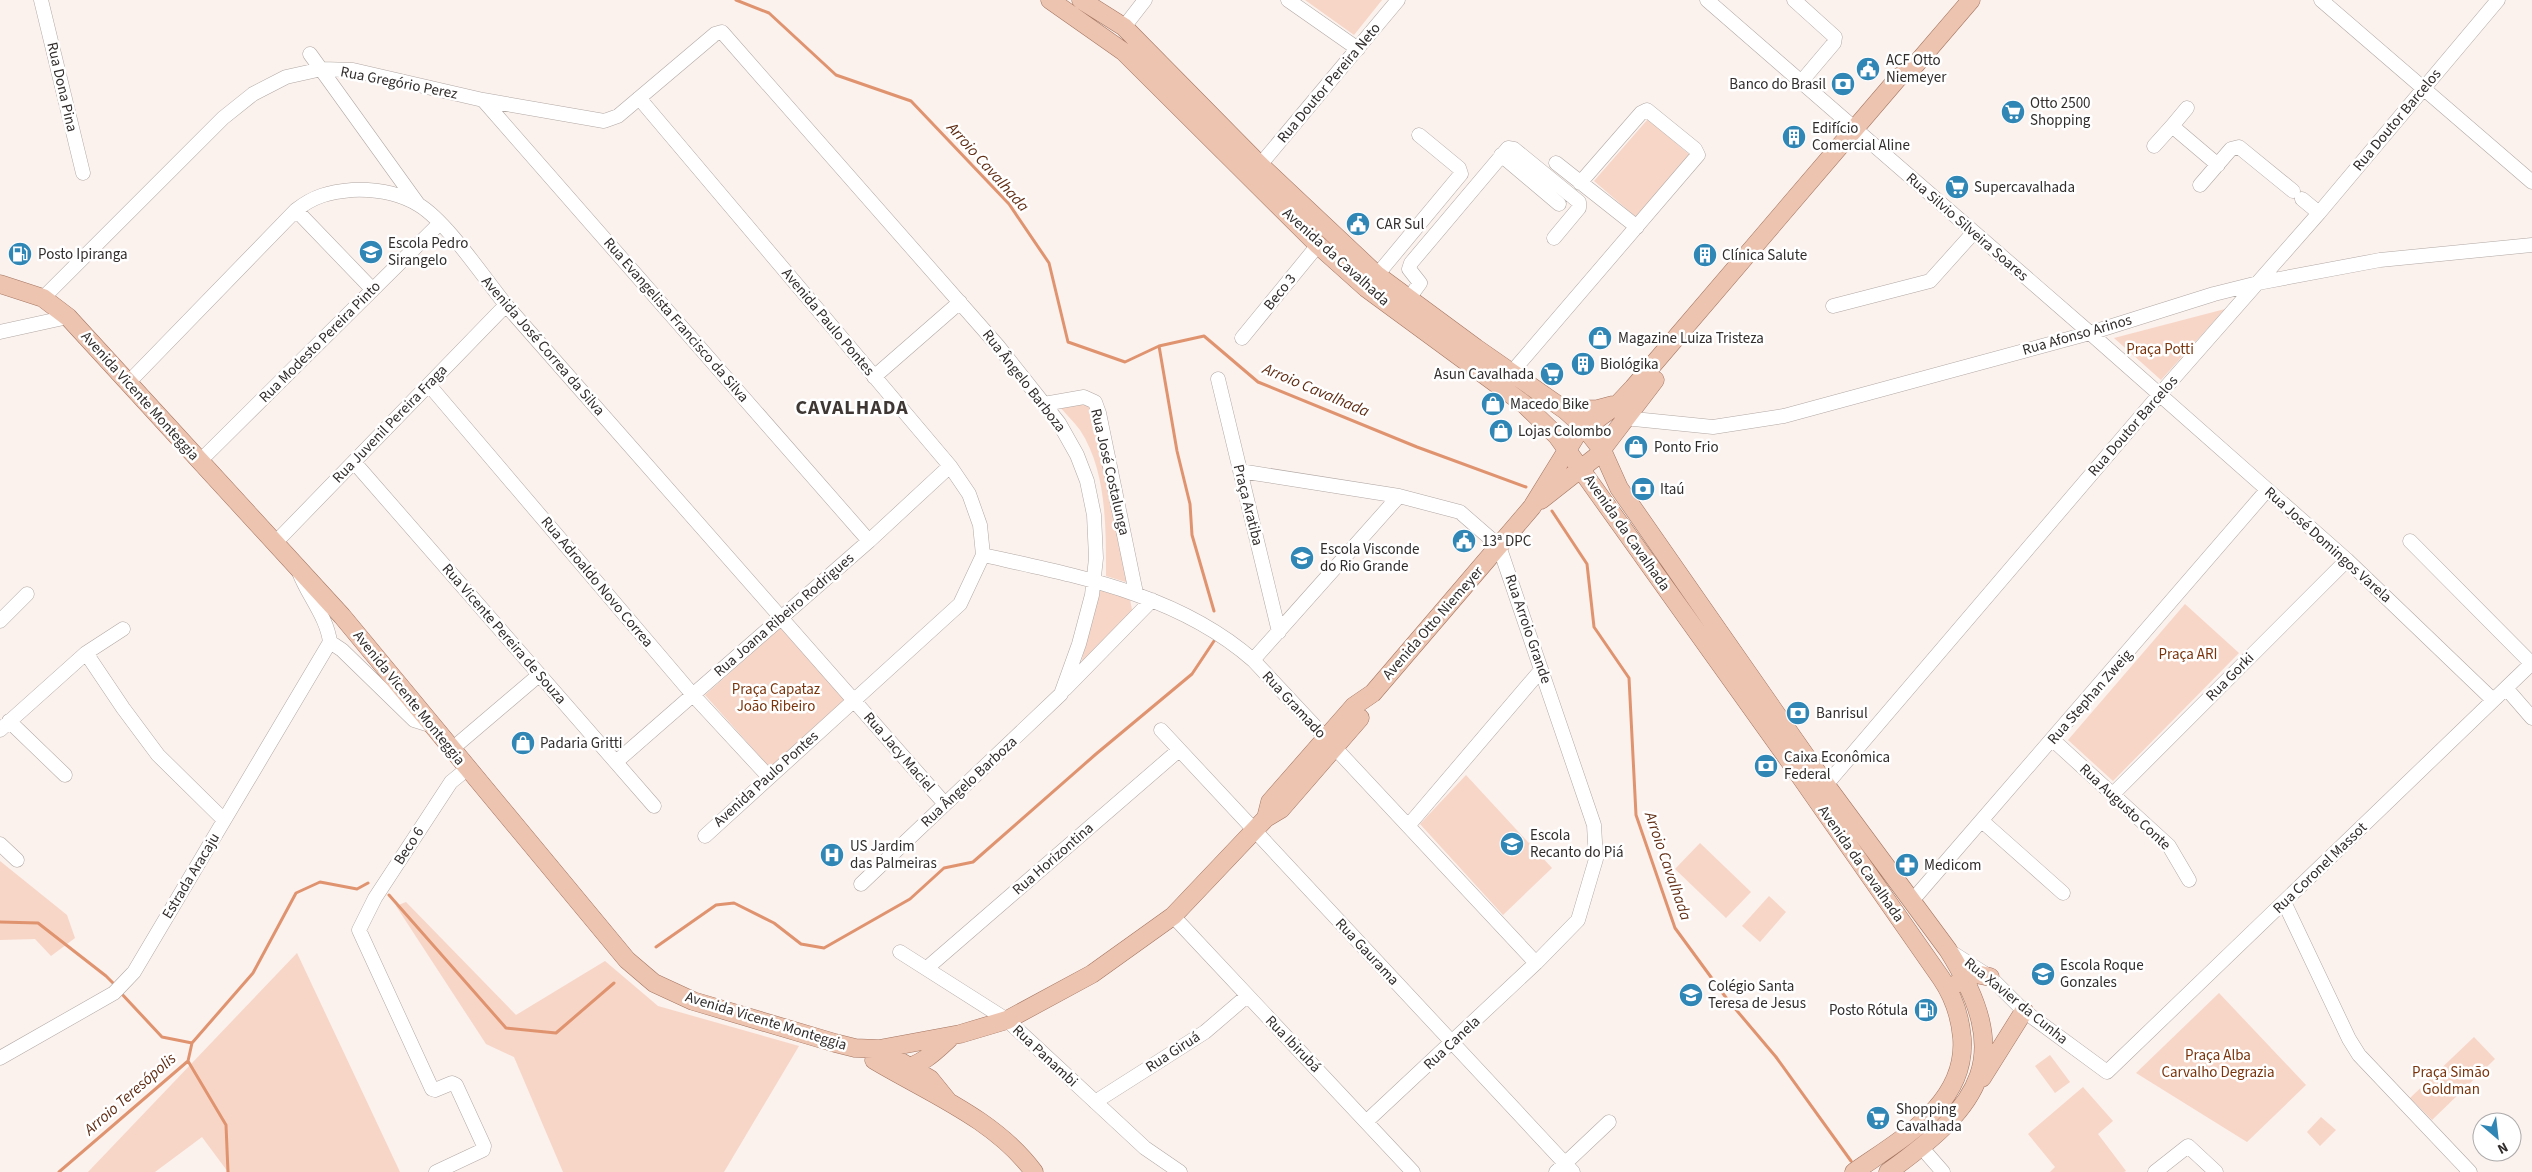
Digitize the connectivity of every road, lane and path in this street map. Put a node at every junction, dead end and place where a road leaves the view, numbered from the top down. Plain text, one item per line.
1 (41, 0) edge
2 (1081, 0) edge
3 (1145, 0) edge
4 (1288, 0) edge
5 (1398, 0) edge
6 (1707, 0) edge
7 (1794, 0) edge
8 (1971, 0) edge
9 (2320, 0) edge
10 (2498, 0) edge
11 (1055, 3) edge
12 (1124, 27) junction
13 (720, 32) joint
14 (1358, 49) junction
15 (310, 54) dead end
16 (322, 69) junction
17 (1801, 82) junction
18 (2423, 88) junction
19 (639, 98) junction
20 (483, 100) junction
21 (2187, 108) dead end
22 (2172, 126) junction
23 (1858, 131) junction
24 (1419, 135) dead end
25 (2154, 146) dead end
26 (1501, 155) junction
27 (1556, 163) dead end
28 (1260, 165) junction
29 (2218, 165) junction
30 (83, 173) dead end
31 (1580, 182) junction
32 (2532, 182) edge
33 (2200, 185) dead end
34 (418, 204) junction
35 (1559, 204) dead end
36 (296, 210) junction
37 (2319, 213) junction
38 (440, 223) junction
39 (1637, 227) junction
40 (1974, 232) junction
41 (1554, 238) dead end
42 (1318, 245) junction
43 (2532, 245) edge
44 (1377, 275) junction
45 (2258, 283) junction
46 (0, 284) edge
47 (372, 290) junction
48 (2214, 294) junction
49 (43, 298) junction
50 (1409, 298) junction
51 (960, 302) junction
52 (506, 305) junction
53 (1833, 306) dead end
54 (68, 317) junction
55 (2228, 317) junction
56 (0, 332) edge
57 (2090, 333) junction
58 (1242, 338) dead end
59 (1512, 372) junction
60 (874, 377) junction
61 (1218, 378) dead end
62 (128, 383) junction
63 (429, 385) junction
64 (2159, 395) junction
65 (1044, 404) junction
66 (1565, 410) junction
67 (1621, 411) junction
68 (1584, 427) junction
69 (1568, 449) junction
70 (1602, 450) junction
71 (200, 461) junction
72 (354, 462) junction
73 (950, 466) junction
74 (1582, 469) junction
75 (1240, 471) junction
76 (2267, 490) junction
77 (1399, 496) junction
78 (1532, 507) junction
79 (869, 541) junction
80 (2410, 541) dead end
81 (275, 543) junction
82 (1500, 546) junction
83 (983, 555) junction
84 (2347, 560) junction
85 (298, 569) junction
86 (1094, 580) junction
87 (1136, 593) junction
88 (27, 594) dead end
89 (1152, 600) junction
90 (780, 618) junction
91 (0, 621) edge
92 (123, 629) dead end
93 (1279, 632) junction
94 (330, 642) junction
95 (86, 653) junction
96 (1253, 660) junction
97 (2532, 663) edge
98 (1541, 670) junction
99 (539, 675) junction
100 (2506, 688) junction
101 (1061, 694) junction
102 (693, 695) junction
103 (2493, 700) junction
104 (854, 701) junction
105 (2532, 718) edge
106 (5, 725) edge
107 (433, 726) junction
108 (1161, 730) dead end
109 (2053, 740) junction
110 (1330, 744) junction
111 (452, 749) junction
112 (1179, 750) junction
113 (1788, 759) junction
114 (616, 762) junction
115 (467, 769) junction
116 (65, 776) dead end
117 (768, 776) junction
118 (1826, 785) junction
119 (2113, 794) junction
120 (945, 804) junction
121 (654, 806) dead end
122 (224, 820) junction
123 (1982, 821) junction
124 (1260, 825) junction
125 (1408, 826) junction
126 (705, 836) dead end
127 (0, 844) edge
128 (17, 860) dead end
129 (2189, 880) dead end
130 (861, 884) dead end
131 (2063, 894) dead end
132 (1911, 902) junction
133 (2284, 902) junction
134 (1173, 916) junction
135 (1948, 950) junction
136 (900, 952) dead end
137 (1536, 963) junction
138 (927, 968) junction
139 (1990, 977) junction
140 (1966, 978) junction
141 (1948, 989) junction
142 (1247, 996) junction
143 (2024, 1011) junction
144 (1006, 1020) junction
145 (923, 1040) junction
146 (947, 1041) junction
147 (1452, 1043) junction
148 (876, 1055) junction
149 (0, 1058) edge
150 (909, 1066) junction
151 (2107, 1072) joint
152 (938, 1093) junction
153 (1948, 1095) junction
154 (1970, 1098) junction
155 (1095, 1102) junction
156 (1367, 1121) junction
157 (1609, 1122) dead end
158 (1922, 1148) junction
159 (1565, 1169) edge
160 (436, 1172) edge
161 (1034, 1172) edge
162 (1180, 1172) edge
163 (1413, 1172) edge
164 (1854, 1172) edge
165 (1888, 1172) edge
166 (1943, 1172) edge
167 (2155, 1172) edge
168 (2216, 1172) edge
169 (2470, 1172) edge

1 - 30 street, Rua Dona Pina
2 - 12 main road, Avenida da Cavalhada
3 - 12 street
4 - 14 street
5 - 14 street, Rua Doutor Pereira Neto
6 - 17 street, Rua Silvio Silveira Soares
7 - 17 street
8 - 23 main road, Avenida Otto Niemeyer
9 - 18 street
10 - 18 street, Rua Doutor Barcelos
11 - 12 main road
11 - 42 main road, Avenida da Cavalhada
12 - 28 main road, Avenida da Cavalhada
13 - 19 street, Rua Gregório Perez
13 - 51 street, Rua Ângelo Barboza
14 - 28 street, Rua Doutor Pereira Neto
15 - 16 street
16 - 20 street, Rua Gregório Perez
16 - 34 street
16 - 49 street, Rua Gregório Perez
17 - 23 street, Rua Silvio Silveira Soares
18 - 32 street
18 - 37 street, Rua Doutor Barcelos
19 - 20 street, Rua Gregório Perez
19 - 60 street, Avenida Paulo Pontes
20 - 79 street, Rua Evangelista Francisco da Silva
21 - 22 street
22 - 25 street
22 - 29 street
23 - 40 street, Rua Silvio Silveira Soares
23 - 67 main road, Avenida Otto Niemeyer
24 - 44 street
26 - 35 street
26 - 41 street
26 - 50 street
27 - 31 street
28 - 44 main road, Avenida da Cavalhada
29 - 33 street
29 - 37 street
31 - 39 street
31 - 39 street
34 - 36 street, Avenida José Correa da Silva
34 - 38 street, Avenida José Correa da Silva
36 - 47 street
36 - 62 street, Avenida José Correa da Silva
37 - 45 street, Rua Doutor Barcelos
38 - 47 street, Rua Modesto Pereira Pinto
38 - 52 street, Avenida José Correa da Silva
39 - 59 street
40 - 53 street
40 - 57 street, Rua Silvio Silveira Soares
42 - 58 street, Beco 3
42 - 69 main road, Avenida da Cavalhada
43 - 45 street, Rua Afonso Arinos
44 - 50 main road, Avenida da Cavalhada
45 - 48 street, Rua Afonso Arinos
45 - 55 street, Rua Doutor Barcelos
46 - 49 main road, Avenida Vicente Monteggia
47 - 71 street, Rua Modesto Pereira Pinto
48 - 55 street
48 - 57 street, Rua Afonso Arinos
49 - 54 main road, Avenida Vicente Monteggia
50 - 59 main road, Avenida da Cavalhada
51 - 60 street
51 - 65 street, Rua Ângelo Barboza
52 - 63 street, Rua Juvenil Pereira Fraga
52 - 90 street, Avenida José Correa da Silva
54 - 56 street
54 - 62 main road, Avenida Vicente Monteggia
55 - 64 street, Rua Doutor Barcelos
57 - 64 street, Rua Silvio Silveira Soares
57 - 67 street, Rua Afonso Arinos
59 - 66 main road, Avenida da Cavalhada
60 - 73 street, Avenida Paulo Pontes
61 - 75 street, Praça Aratiba
62 - 71 main road, Avenida Vicente Monteggia
63 - 72 street, Rua Juvenil Pereira Fraga
63 - 102 street, Rua Adroaldo Novo Correa
64 - 76 street, Rua José Domingos Varela
64 - 118 street, Rua Doutor Barcelos
65 - 86 street, Rua Ângelo Barboza
65 - 87 street, Rua José Costalunga
66 - 67 main road
66 - 68 main road, Avenida da Cavalhada
67 - 68 main road, Avenida Otto Niemeyer
67 - 70 main road, Avenida Otto Niemeyer
68 - 69 main road, Avenida Otto Niemeyer
68 - 70 main road, Avenida da Cavalhada
69 - 74 main road, Avenida da Cavalhada
69 - 78 main road, Avenida Otto Niemeyer
70 - 74 main road, Avenida Otto Niemeyer
70 - 118 main road, Avenida da Cavalhada
71 - 81 main road, Avenida Vicente Monteggia
72 - 81 street, Rua Juvenil Pereira Fraga
72 - 99 street, Rua Vicente Pereira de Souza
73 - 79 street, Rua Joana Ribeiro Rodrigues
73 - 83 street, Avenida Paulo Pontes
74 - 78 main road, Avenida Otto Niemeyer
74 - 113 main road, Avenida da Cavalhada
75 - 77 street
75 - 93 street, Praça Aratiba
76 - 84 street, Rua José Domingos Varela
76 - 109 street, Rua Stephan Zweig
77 - 82 street
77 - 93 street
78 - 82 main road, Avenida Otto Niemeyer
79 - 90 street, Rua Joana Ribeiro Rodrigues
80 - 97 street
81 - 85 main road, Avenida Vicente Monteggia
82 - 98 street, Rua Arroio Grande
82 - 110 main road, Avenida Otto Niemeyer
83 - 86 street, Rua Gramado
83 - 104 street, Avenida Paulo Pontes
84 - 103 street, Rua José Domingos Varela
84 - 119 street, Rua Gorki
85 - 94 street
85 - 107 main road, Avenida Vicente Monteggia
86 - 87 street, Rua Gramado
86 - 101 street, Rua Ângelo Barboza
87 - 89 street, Rua Gramado
88 - 91 street
89 - 96 street, Rua Gramado
89 - 101 street
90 - 102 street, Rua Joana Ribeiro Rodrigues
90 - 104 street, Avenida José Correa da Silva
92 - 95 street
93 - 96 street
94 - 107 street
94 - 122 street, Estrada Aracaju
95 - 106 street
95 - 122 street
96 - 110 street, Rua Gramado
97 - 100 street, Rua Coronel Massot
98 - 125 street
98 - 137 street, Rua Arroio Grande
99 - 111 street
99 - 114 street, Rua Vicente Pereira de Souza
100 - 103 street, Rua Coronel Massot
100 - 105 street
101 - 120 street, Rua Ângelo Barboza
102 - 114 street, Rua Joana Ribeiro Rodrigues
102 - 117 street, Rua Adroaldo Novo Correa
103 - 133 street, Rua Coronel Massot
104 - 117 street, Avenida Paulo Pontes
104 - 120 street, Rua Jacy Maciel
106 - 116 street
107 - 111 main road, Avenida Vicente Monteggia
108 - 112 street, Rua Gaurama
109 - 119 street, Rua Augusto Conte
109 - 123 street, Rua Stephan Zweig
110 - 124 main road, Avenida Otto Niemeyer
110 - 125 street, Rua Gramado
111 - 115 main road, Avenida Vicente Monteggia
112 - 124 street, Rua Gaurama
112 - 138 street, Rua Horizontina
113 - 118 main road
113 - 141 main road, Avenida da Cavalhada
114 - 121 street, Rua Vicente Pereira de Souza
115 - 148 main road, Avenida Vicente Monteggia
115 - 160 street, Beco 6
117 - 126 street, Avenida Paulo Pontes
118 - 132 main road, Avenida da Cavalhada
119 - 129 street, Rua Augusto Conte
120 - 130 street, Rua Ângelo Barboza
122 - 149 street, Estrada Aracaju
123 - 131 street
123 - 132 street, Rua Stephan Zweig
124 - 134 main road, Avenida Otto Niemeyer
124 - 147 street, Rua Gaurama
125 - 137 street, Rua Gramado
127 - 128 street
132 - 135 main road, Avenida da Cavalhada
133 - 151 street, Rua Coronel Massot
133 - 169 street
134 - 142 street, Rua Ibirubá
134 - 144 main road, Avenida Otto Niemeyer
135 - 139 street, Rua Xavier da Cunha
135 - 140 main road, Avenida da Cavalhada
136 - 138 street, Rua Panambi
137 - 147 street, Rua Canela
138 - 144 street, Rua Panambi
139 - 140 main road
139 - 143 street, Rua Xavier da Cunha
140 - 141 main road
140 - 154 main road, Avenida da Cavalhada
141 - 153 main road, Avenida da Cavalhada
142 - 155 street, Rua Giruá
142 - 156 street, Rua Ibirubá
143 - 151 street, Rua Xavier da Cunha
143 - 154 main road
144 - 146 main road, Avenida Otto Niemeyer
144 - 155 street, Rua Panambi
145 - 146 main road, Avenida Otto Niemeyer
145 - 148 main road, Avenida Otto Niemeyer
145 - 150 main road
146 - 150 main road, Avenida Otto Niemeyer
146 - 152 main road
147 - 156 street, Rua Canela
147 - 159 street, Rua Gaurama
148 - 150 main road
148 - 152 main road, Avenida Vicente Monteggia
150 - 152 main road
152 - 161 main road, Avenida Vicente Monteggia
153 - 158 main road
153 - 164 main road, Avenida da Cavalhada
154 - 158 main road, Avenida da Cavalhada
155 - 162 street, Rua Panambi
156 - 163 street, Rua Ibirubá
157 - 159 street
158 - 165 main road, Avenida da Cavalhada
158 - 166 street
167 - 168 street

